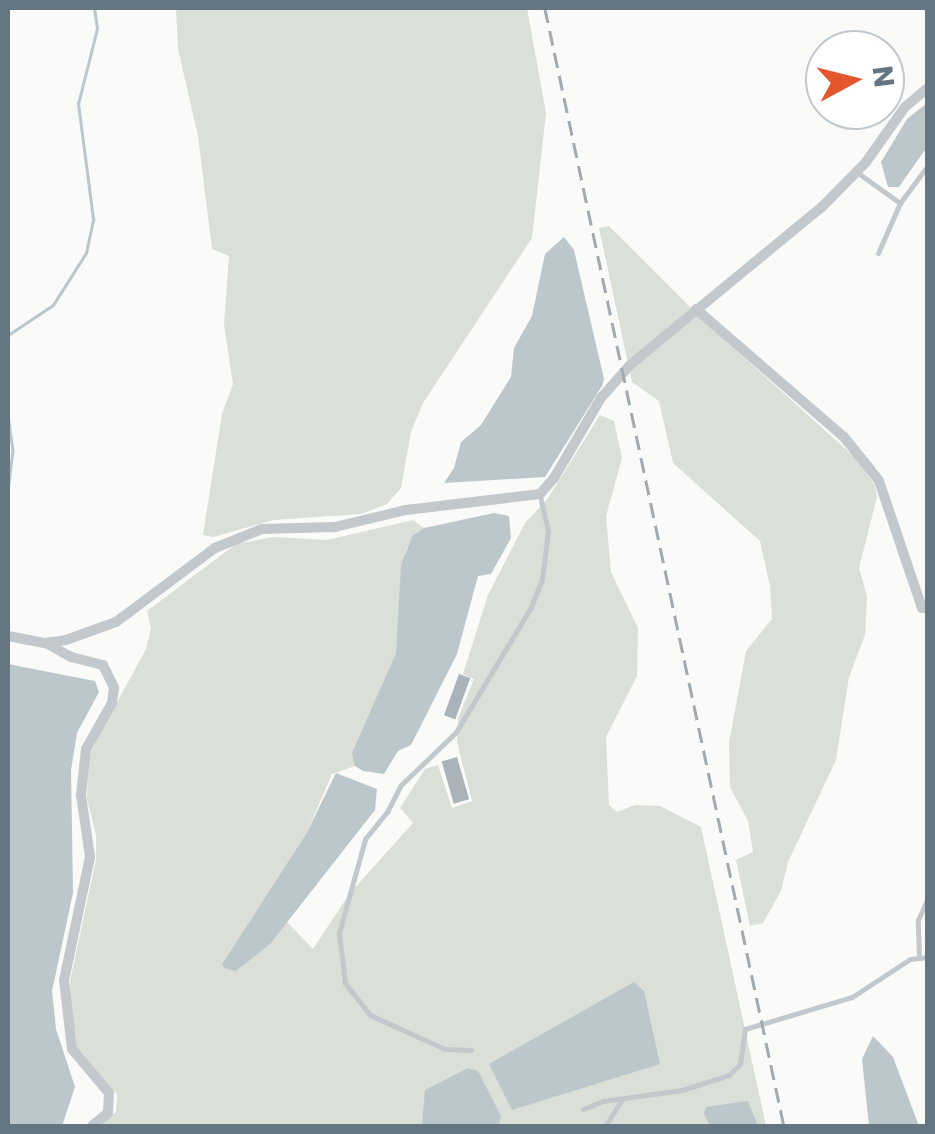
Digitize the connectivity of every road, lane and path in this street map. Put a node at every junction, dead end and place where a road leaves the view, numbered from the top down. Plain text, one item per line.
1 (928, 88) edge
2 (928, 166) edge
3 (858, 172) junction
4 (900, 203) junction
5 (878, 253) dead end
6 (696, 309) junction
7 (540, 494) junction
8 (928, 608) edge
9 (8, 636) edge
10 (46, 643) junction
11 (928, 898) edge
12 (919, 956) junction
13 (928, 957) edge
14 (472, 1050) dead end
15 (622, 1100) junction
16 (583, 1109) dead end
17 (92, 1126) edge
18 (605, 1126) edge

1 - 3 street
2 - 4 lane
3 - 4 lane
3 - 6 street
4 - 5 lane
6 - 7 street
6 - 8 street
7 - 10 street
7 - 14 lane
9 - 10 street
10 - 17 street
11 - 12 lane
12 - 13 lane
12 - 15 lane
15 - 16 lane
15 - 18 lane

